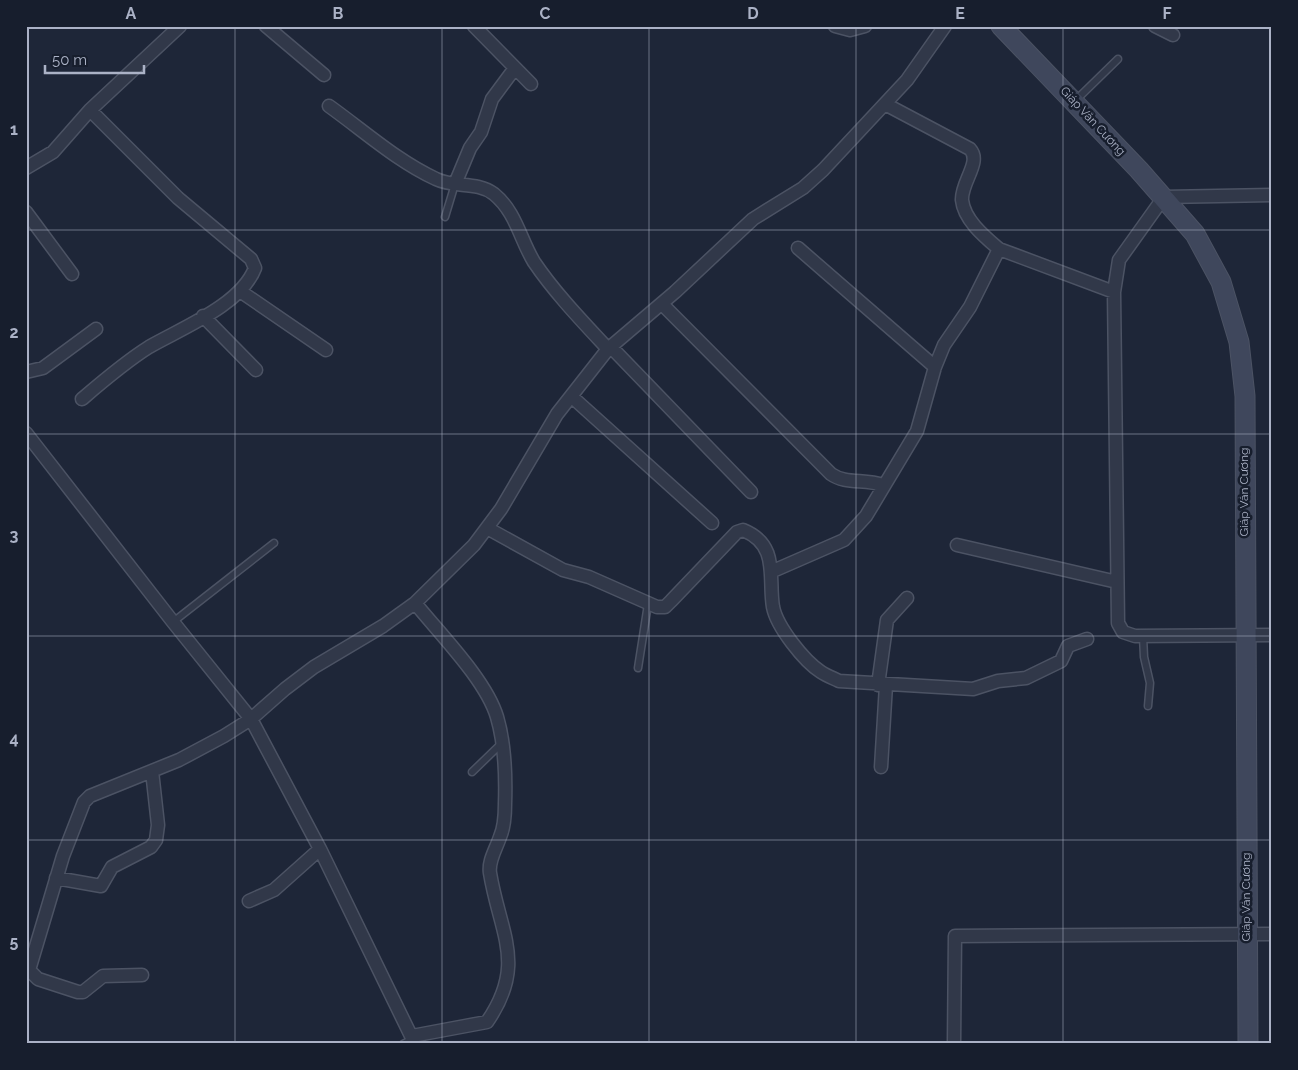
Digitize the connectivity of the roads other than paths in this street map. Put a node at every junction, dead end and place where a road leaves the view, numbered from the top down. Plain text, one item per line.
1 (180, 26) edge
2 (266, 26) edge
3 (474, 26) edge
4 (835, 26) edge
5 (865, 26) edge
6 (945, 26) edge
7 (1001, 26) edge
8 (1155, 26) edge
9 (1173, 35) dead end
10 (1118, 59) dead end
11 (515, 68) junction
12 (324, 75) dead end
13 (531, 84) dead end
14 (1075, 101) junction
15 (885, 104) junction
16 (329, 106) dead end
17 (90, 110) junction
18 (26, 168) edge
19 (455, 184) junction
20 (1272, 195) edge
21 (1164, 197) junction
22 (26, 212) edge
23 (446, 217) dead end
24 (798, 248) dead end
25 (1000, 249) junction
26 (72, 274) dead end
27 (240, 291) junction
28 (1114, 292) junction
29 (662, 304) junction
30 (203, 316) junction
31 (96, 329) dead end
32 (609, 348) junction
33 (326, 350) dead end
34 (935, 367) junction
35 (256, 370) dead end
36 (26, 372) edge
37 (571, 396) junction
38 (82, 399) dead end
39 (26, 433) edge
40 (883, 485) junction
41 (751, 492) dead end
42 (712, 523) dead end
43 (486, 528) junction
44 (274, 543) dead end
45 (957, 545) dead end
46 (773, 571) junction
47 (1117, 582) junction
48 (907, 598) dead end
49 (414, 603) junction
50 (648, 604) junction
51 (172, 622) junction
52 (1244, 635) junction
53 (1272, 635) edge
54 (1143, 636) junction
55 (1088, 639) dead end
56 (638, 668) dead end
57 (882, 685) junction
58 (1148, 706) dead end
59 (251, 719) junction
60 (502, 744) junction
61 (882, 767) dead end
62 (152, 771) junction
63 (472, 772) dead end
64 (320, 849) junction
65 (56, 878) junction
66 (249, 901) dead end
67 (1247, 933) junction
68 (1272, 934) edge
69 (142, 975) dead end
70 (411, 1040) edge
71 (954, 1044) edge
72 (1248, 1044) edge

1 - 17 street
2 - 12 street
3 - 11 street
4 - 5 street
6 - 15 street
7 - 14 street, Giáp Văn Cương
8 - 9 street
10 - 14 lane
11 - 13 street
11 - 19 street
14 - 21 street, Giáp Văn Cương
15 - 25 street
15 - 29 street
16 - 19 street
17 - 18 street
17 - 27 street
19 - 23 lane
19 - 32 street
20 - 21 street
21 - 28 street
21 - 52 street, Giáp Văn Cương
22 - 26 street
24 - 34 street
25 - 28 street
25 - 34 street
27 - 30 street
27 - 33 street
28 - 47 street
29 - 32 street
29 - 40 street
30 - 35 street
30 - 38 street
31 - 36 street
32 - 37 street
32 - 41 street
34 - 40 street
37 - 42 street
37 - 43 street
39 - 51 street
40 - 46 street
43 - 49 street
43 - 50 street
44 - 51 lane
45 - 47 street
46 - 50 street
46 - 57 street
47 - 54 street
48 - 57 street
49 - 59 street
49 - 60 street
50 - 56 lane
51 - 59 street
52 - 53 street
52 - 54 street
52 - 67 street, Giáp Văn Cương
54 - 58 lane
55 - 57 street
57 - 61 street
59 - 62 street
59 - 64 street
60 - 63 lane
60 - 70 street
62 - 65 street
62 - 65 street
64 - 66 street
64 - 70 street
65 - 69 street
67 - 68 street
67 - 71 street
67 - 72 street, Giáp Văn Cương

